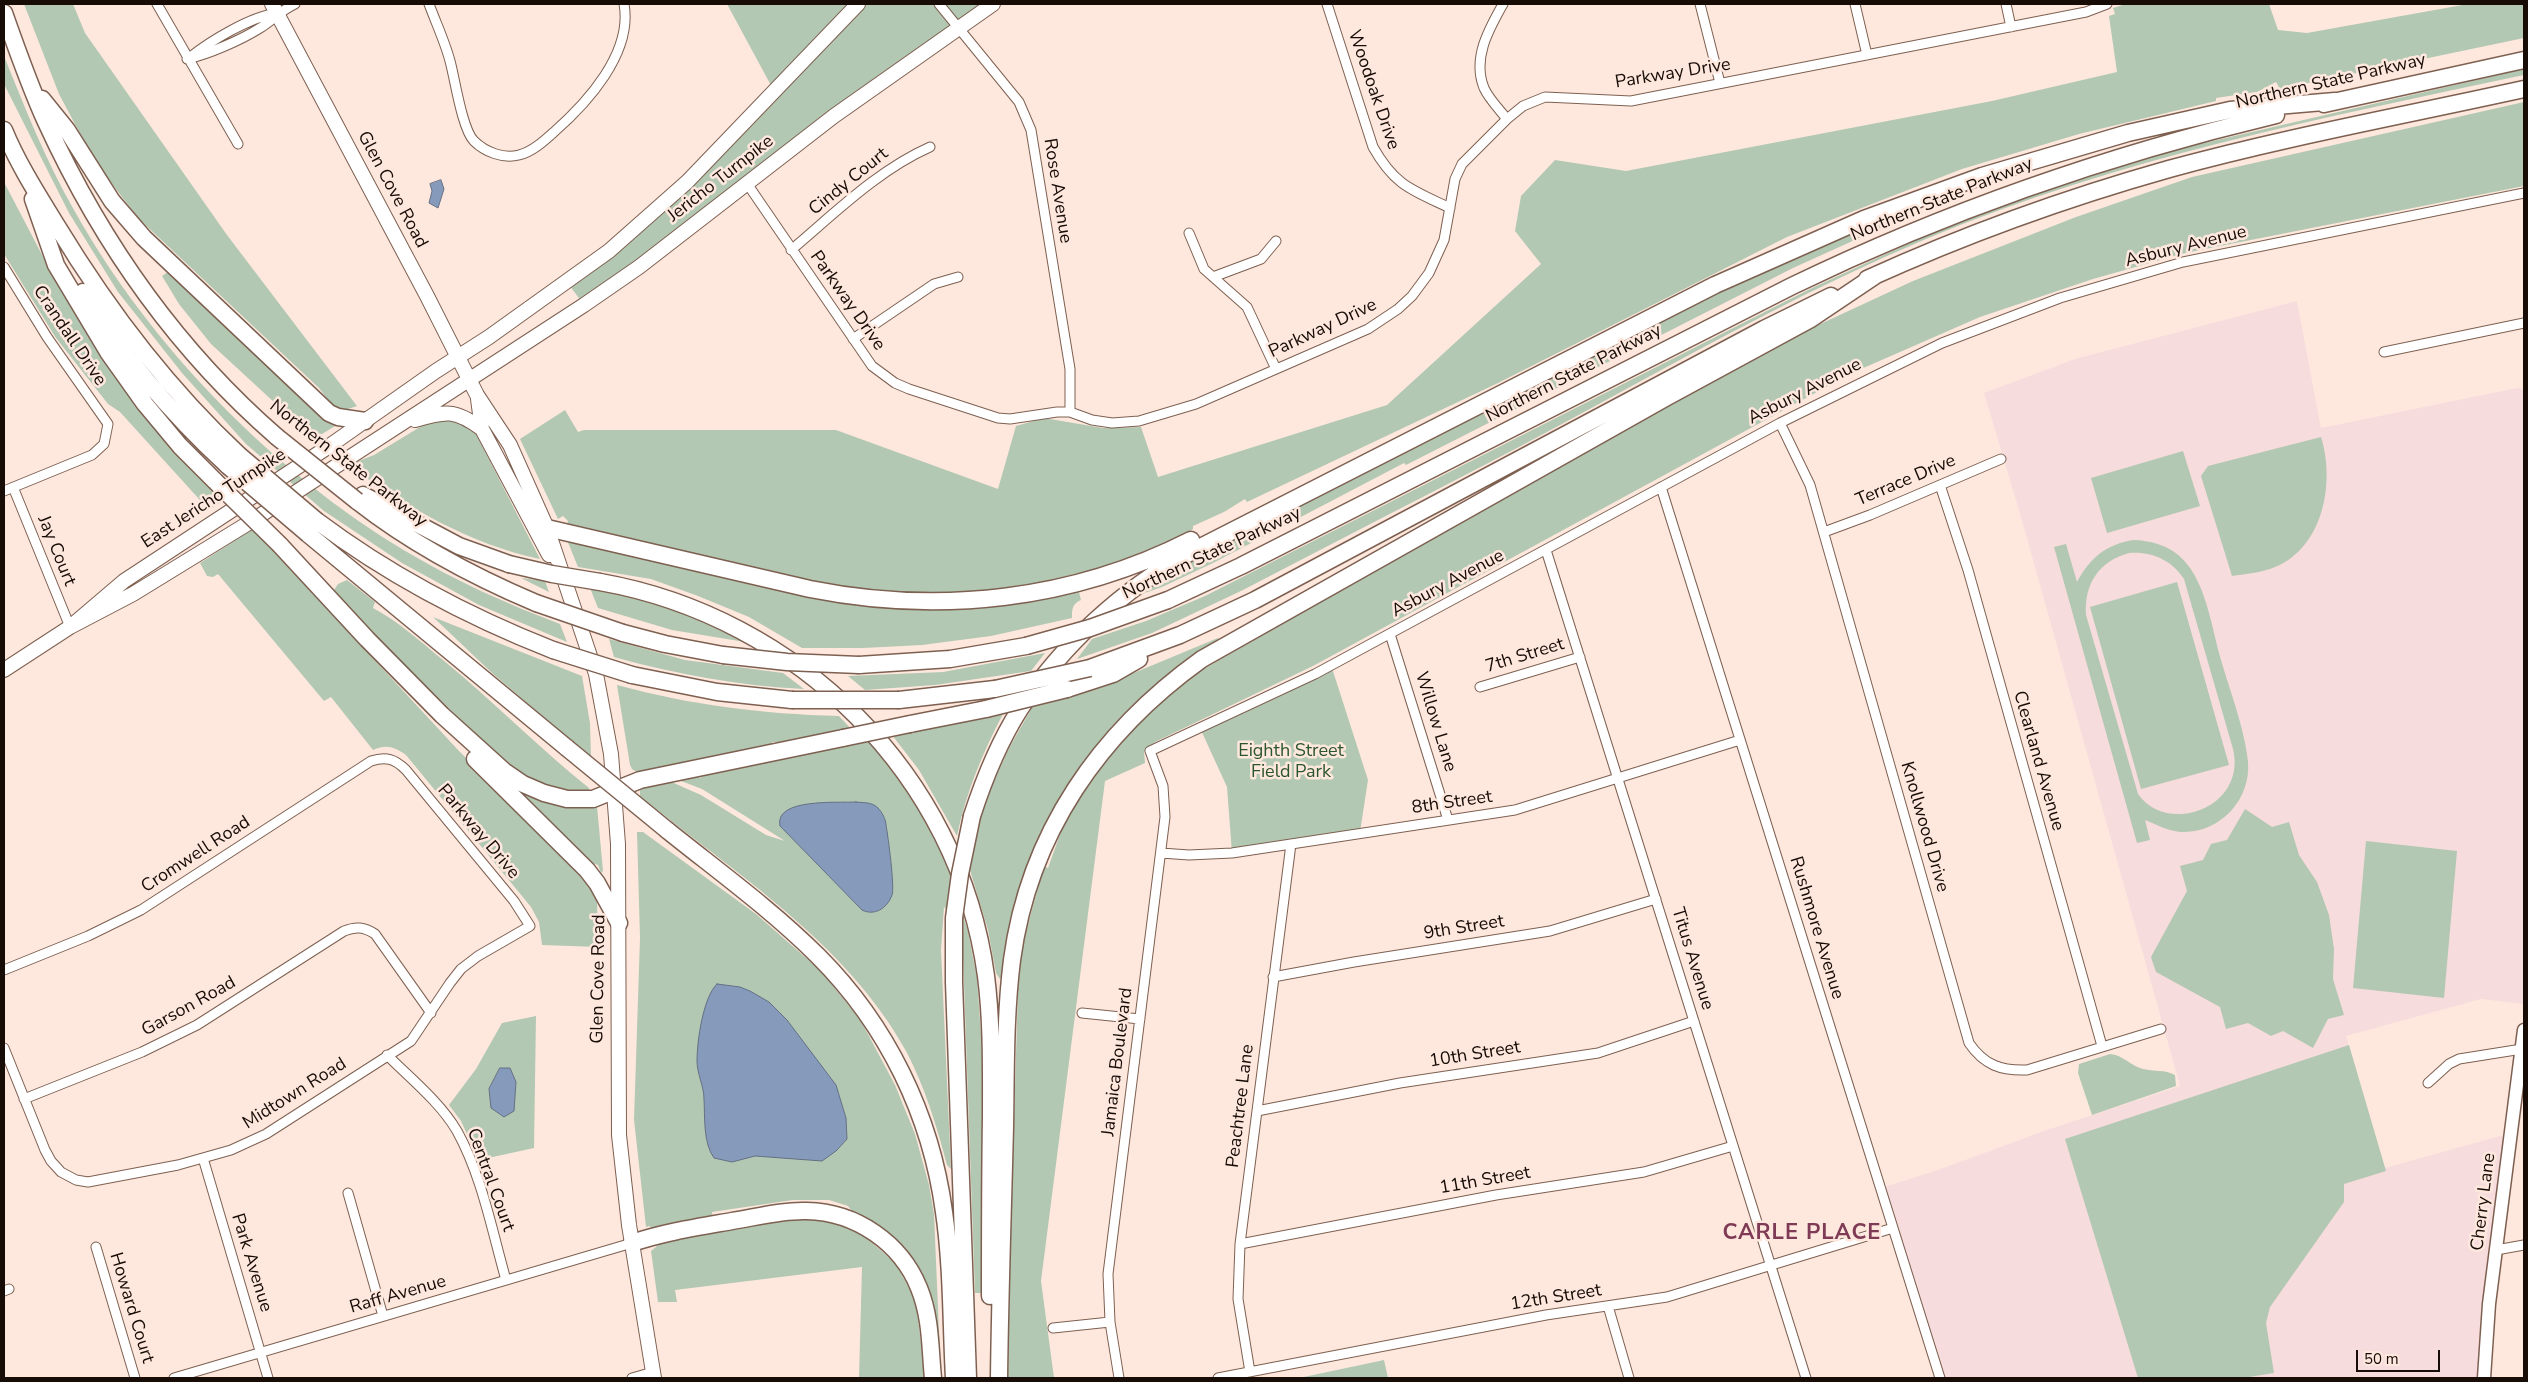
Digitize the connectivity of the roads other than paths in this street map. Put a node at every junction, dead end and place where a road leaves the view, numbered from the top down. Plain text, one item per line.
1 (157, 4) edge
2 (295, 4) edge
3 (429, 4) edge
4 (624, 4) edge
5 (858, 4) edge
6 (938, 4) edge
7 (993, 4) edge
8 (1327, 4) edge
9 (1503, 4) edge
10 (1700, 4) edge
11 (1855, 4) edge
12 (2006, 4) edge
13 (2107, 4) edge
14 (274, 8) edge
15 (4, 13) edge
16 (2011, 26) junction
17 (959, 28) junction
18 (1867, 55) junction
19 (188, 59) junction
20 (2524, 60) edge
21 (30, 83) junction
22 (1720, 83) junction
23 (2524, 89) edge
24 (2335, 101) junction
25 (1506, 119) junction
26 (4, 130) edge
27 (238, 144) dead end
28 (930, 147) dead end
29 (22, 169) junction
30 (746, 182) junction
31 (2524, 193) edge
32 (1450, 208) junction
33 (1189, 233) dead end
34 (1276, 241) dead end
35 (792, 250) junction
36 (4, 267) edge
37 (1876, 275) junction
38 (958, 277) dead end
39 (1213, 277) junction
40 (2524, 323) edge
41 (853, 339) junction
42 (2384, 352) dead end
43 (458, 357) junction
44 (1276, 369) junction
45 (469, 380) junction
46 (477, 395) junction
47 (1070, 412) junction
48 (365, 421) junction
49 (1780, 423) junction
50 (397, 426) junction
51 (482, 428) junction
52 (2001, 459) dead end
53 (1368, 462) junction
54 (1940, 485) junction
55 (13, 487) junction
56 (1661, 487) junction
57 (4, 491) edge
58 (360, 498) junction
59 (312, 527) junction
60 (547, 528) junction
61 (1824, 532) junction
62 (1546, 550) junction
63 (565, 585) junction
64 (70, 627) junction
65 (1390, 634) junction
66 (1180, 635) junction
67 (1580, 657) junction
68 (4, 670) edge
69 (1480, 687) dead end
70 (442, 715) junction
71 (1740, 740) junction
72 (1150, 751) joint
73 (396, 761) joint
74 (1618, 778) junction
75 (614, 791) junction
76 (1448, 820) junction
77 (1291, 844) junction
78 (1161, 853) junction
79 (1656, 899) junction
80 (619, 923) junction
81 (530, 926) joint
82 (4, 970) edge
83 (1273, 978) junction
84 (431, 1013) junction
85 (1082, 1013) dead end
86 (1140, 1019) junction
87 (1694, 1021) junction
88 (2161, 1029) dead end
89 (2524, 1030) edge
90 (2102, 1046) junction
91 (4, 1048) edge
92 (2522, 1049) junction
93 (386, 1055) junction
94 (2428, 1083) dead end
95 (24, 1098) junction
96 (1257, 1111) junction
97 (2519, 1115) edge
98 (1733, 1146) junction
99 (203, 1158) junction
100 (348, 1192) dead end
101 (1893, 1228) junction
102 (632, 1243) junction
103 (1240, 1244) junction
104 (2524, 1245) edge
105 (96, 1246) dead end
106 (2496, 1250) junction
107 (1771, 1265) junction
108 (506, 1280) junction
109 (1608, 1306) junction
110 (383, 1316) junction
111 (1110, 1322) junction
112 (1053, 1328) dead end
113 (261, 1353) junction
114 (1250, 1372) junction
115 (654, 1375) edge
116 (135, 1378) edge
117 (174, 1378) edge
118 (268, 1378) edge
119 (632, 1378) edge
120 (933, 1378) edge
121 (954, 1378) edge
122 (968, 1378) edge
123 (989, 1378) edge
124 (999, 1378) edge
125 (1119, 1378) edge
126 (1218, 1378) edge
127 (1629, 1378) edge
128 (1806, 1378) edge
129 (1940, 1378) edge
130 (2484, 1378) edge

1 - 19 street
2 - 14 street
3 - 4 street
5 - 43 main road, Jericho Turnpike
6 - 17 street, Rose Avenue
7 - 17 main road, Jericho Turnpike
8 - 32 street, Woodoak Drive
9 - 25 street
10 - 22 street
11 - 18 street
12 - 16 street
13 - 16 street, Parkway Drive
14 - 19 street
14 - 43 main road, Glen Cove Road
15 - 21 highway, Northern State Parkway
16 - 18 street, Parkway Drive
17 - 30 main road, Jericho Turnpike
17 - 47 street, Rose Avenue
18 - 22 street, Parkway Drive
19 - 27 street
20 - 24 highway, Northern State Parkway
21 - 48 highway
21 - 58 highway, Northern State Parkway, bridge
22 - 25 street, Parkway Drive
23 - 37 highway
24 - 53 highway
24 - 58 highway, Northern State Parkway, bridge
25 - 32 street, Parkway Drive
26 - 29 highway
28 - 35 street, Cindy Court
29 - 59 highway, bridge
29 - 70 highway, bridge
30 - 35 street, Parkway Drive
30 - 45 main road, Jericho Turnpike
31 - 49 street, Asbury Avenue
32 - 44 street, Parkway Drive
33 - 39 street
34 - 39 street
35 - 41 street, Parkway Drive
36 - 55 street, Crandall Drive
37 - 66 highway
37 - 124 highway
38 - 41 street
39 - 44 street
40 - 42 street
41 - 47 street, Parkway Drive
43 - 45 main road, Glen Cove Road
43 - 48 main road, East Jericho Turnpike
44 - 47 street, Parkway Drive
45 - 46 main road, Glen Cove Road
45 - 50 main road, East Jericho Turnpike
46 - 51 main road, Glen Cove Road
46 - 60 main road, Glen Cove Road
48 - 64 main road, East Jericho Turnpike
49 - 56 street, Asbury Avenue
49 - 61 street, Knollwood Drive
50 - 51 main road
50 - 64 main road, East Jericho Turnpike
51 - 63 main road, Glen Cove Road
52 - 54 street, Terrace Drive
53 - 60 highway
53 - 122 highway, bridge
54 - 61 street, Terrace Drive
54 - 90 street, Clearland Avenue
55 - 57 street
55 - 64 street, Jay Court
56 - 62 street, Asbury Avenue
56 - 71 street, Rushmore Avenue
58 - 123 highway, bridge
59 - 66 highway, bridge
59 - 121 highway, bridge
60 - 63 main road, Glen Cove Road
61 - 90 street, Knollwood Drive
62 - 65 street, Asbury Avenue
62 - 67 street, Titus Avenue
63 - 75 main road, Glen Cove Road
64 - 68 main road, East Jericho Turnpike
65 - 72 street, Asbury Avenue
65 - 76 street, Willow Lane
66 - 75 highway, bridge
67 - 69 street, 7th Street
67 - 74 street, Titus Avenue
70 - 75 highway
70 - 80 highway
71 - 74 street, 8th Street
71 - 101 street, Rushmore Avenue
72 - 78 street, Jamaica Boulevard
73 - 81 street, Parkway Drive
73 - 82 street, Cromwell Road
74 - 76 street, 8th Street
74 - 79 street, Titus Avenue
75 - 80 main road, Glen Cove Road
76 - 77 street, 8th Street
77 - 78 street, 8th Street
77 - 83 street, Peachtree Lane
78 - 86 street, Jamaica Boulevard
79 - 83 street, 9th Street
79 - 87 street, Titus Avenue
80 - 102 main road, Glen Cove Road
81 - 84 street, Midtown Road
83 - 96 street, Peachtree Lane
84 - 93 street, Midtown Road
84 - 95 street, Garson Road
85 - 86 street
86 - 111 street, Jamaica Boulevard
87 - 96 street, 10th Street
87 - 98 street, Titus Avenue
88 - 90 street, Knollwood Drive
89 - 92 street, Cherry Lane
91 - 95 street, Midtown Road
92 - 94 street
92 - 97 street, Cherry Lane
93 - 99 street, Midtown Road
93 - 108 street, Central Court
95 - 99 street, Midtown Road
96 - 103 street, Peachtree Lane
97 - 106 street, Cherry Lane
98 - 103 street, 11th Street
98 - 107 street, Titus Avenue
99 - 113 street, Park Avenue
100 - 110 street
101 - 107 street, 12th Street
101 - 129 street, Rushmore Avenue
102 - 108 street, Raff Avenue
102 - 115 main road, Glen Cove Road
102 - 120 highway
103 - 114 street, Peachtree Lane
104 - 106 street
105 - 116 street, Howard Court
106 - 130 street, Cherry Lane
107 - 109 street, 12th Street
107 - 128 street, Titus Avenue
108 - 110 street, Raff Avenue
109 - 114 street, 12th Street
109 - 127 street
110 - 113 street, Raff Avenue
111 - 112 street
111 - 125 street, Jamaica Boulevard
113 - 117 street, Raff Avenue
113 - 118 street, Park Avenue
114 - 126 street, 12th Street
115 - 119 street

